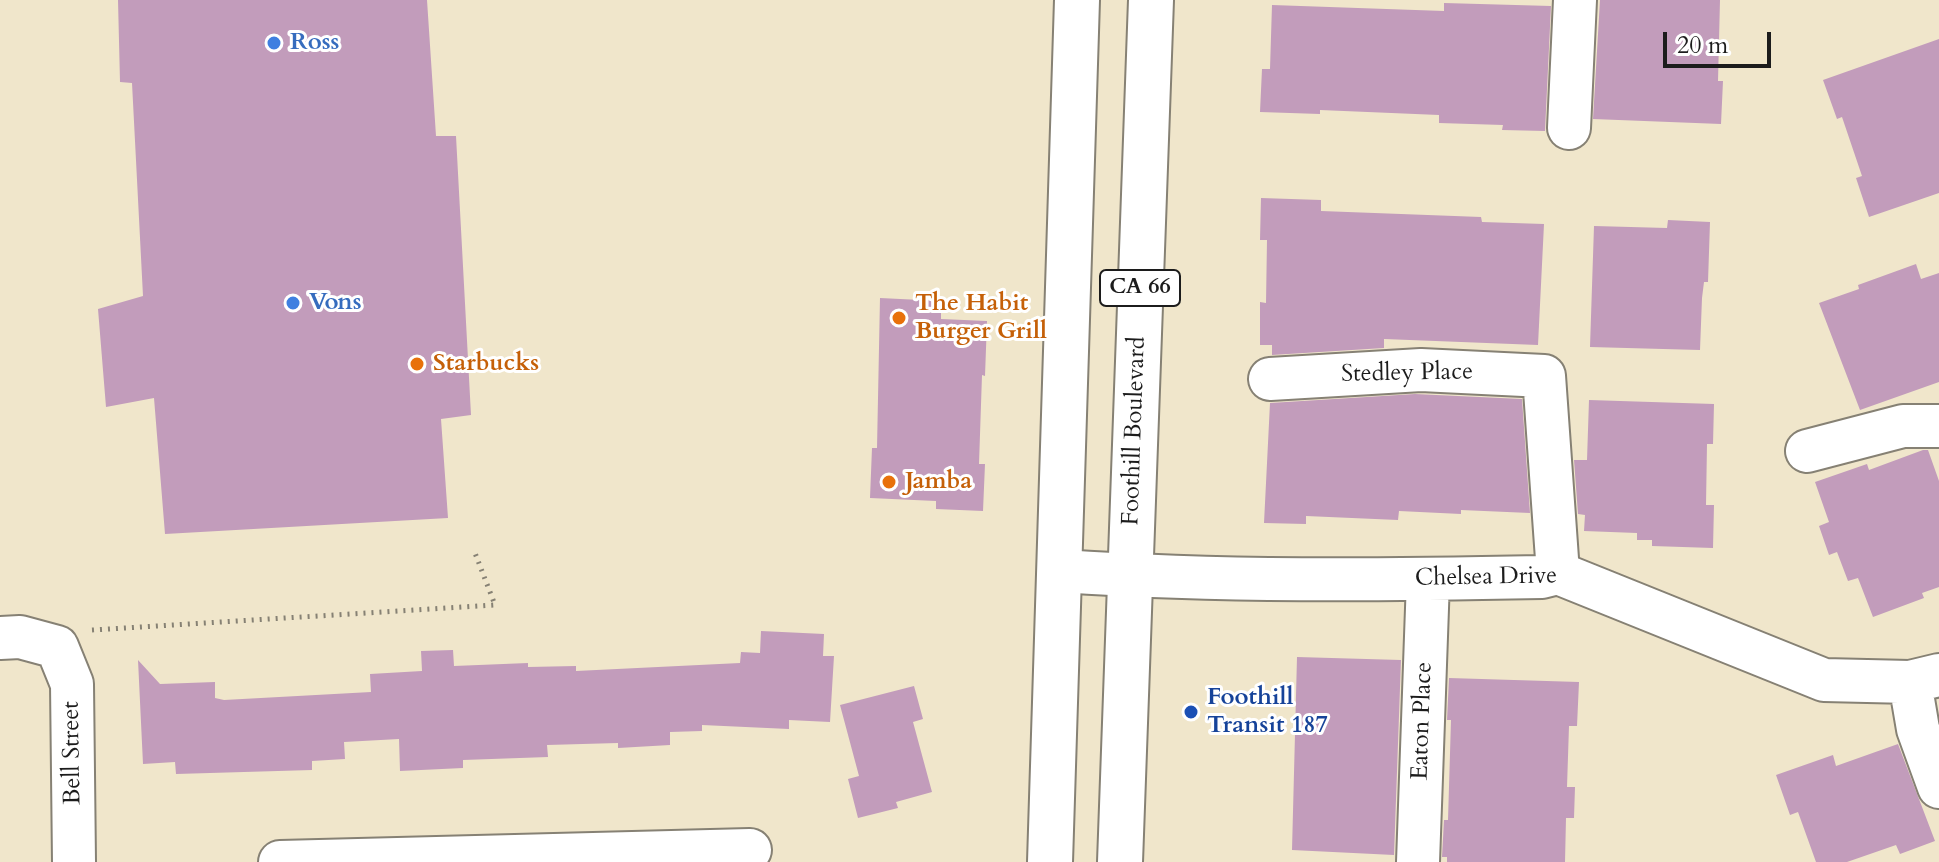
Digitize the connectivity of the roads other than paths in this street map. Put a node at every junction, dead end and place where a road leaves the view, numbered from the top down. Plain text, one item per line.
1 (1077, 0) edge
2 (1151, 0) edge
3 (1575, 0) edge
4 (1569, 128) dead end
5 (1270, 379) dead end
6 (1939, 426) edge
7 (1807, 451) dead end
8 (1061, 571) junction
9 (1558, 573) junction
10 (1129, 576) junction
11 (1428, 580) junction
12 (0, 638) edge
13 (1925, 678) edge
14 (1939, 787) edge
15 (750, 850) dead end
16 (74, 862) edge
17 (280, 862) edge
18 (1050, 862) edge
19 (1120, 862) edge
20 (1418, 862) edge

1 - 8 main road, CA 66
2 - 10 main road, Foothill Boulevard / CA 66
3 - 4 street
5 - 9 street, Stedley Place
6 - 7 street
8 - 10 street, Chelsea Drive
8 - 18 main road, CA 66
9 - 11 street, Chelsea Drive
9 - 13 street, Chelsea Drive
10 - 11 street, Chelsea Drive
10 - 19 main road, Foothill Boulevard / CA 66
11 - 20 street, Eaton Place
12 - 16 street, Bell Street
13 - 14 street
15 - 17 street

